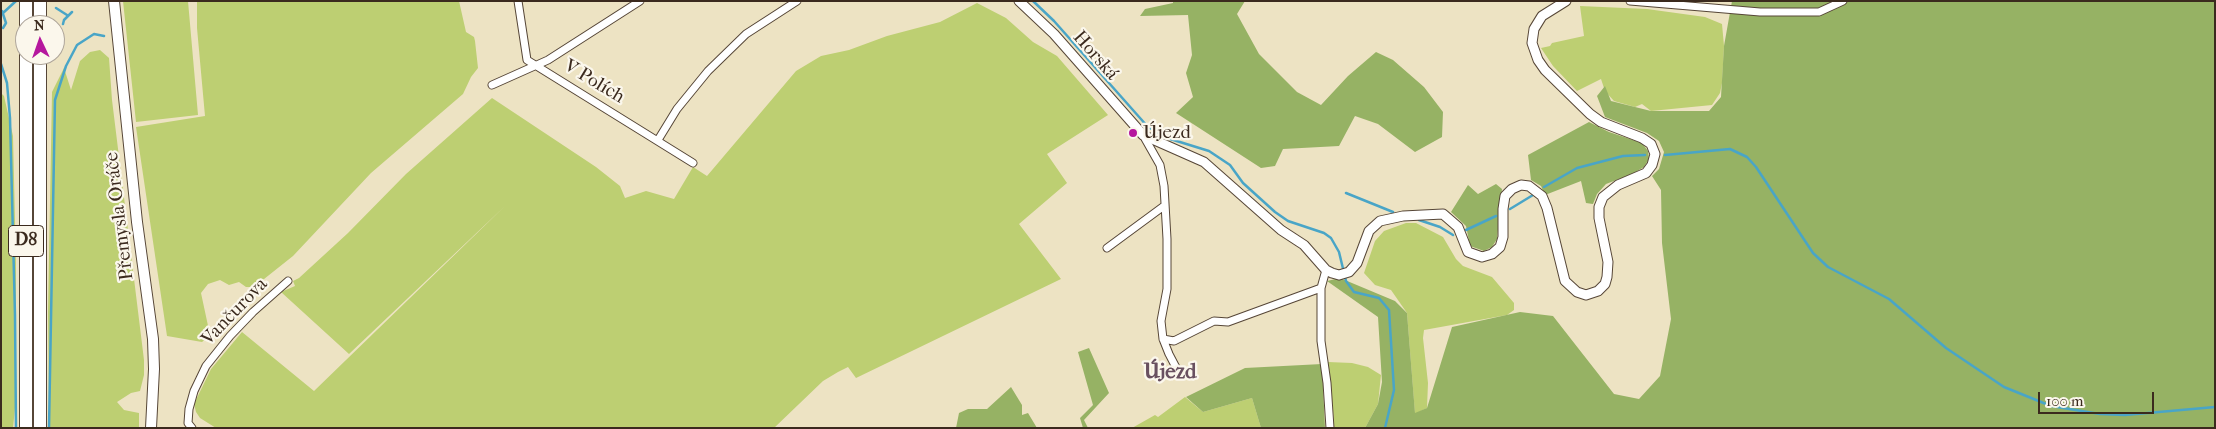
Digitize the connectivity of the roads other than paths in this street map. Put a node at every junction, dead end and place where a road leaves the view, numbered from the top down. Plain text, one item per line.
1 (26, 1) edge
2 (40, 1) edge
3 (114, 1) edge
4 (518, 1) edge
5 (640, 1) edge
6 (797, 1) edge
7 (1020, 1) edge
8 (1566, 1) edge
9 (1630, 1) edge
10 (1843, 1) edge
11 (26, 15) edge
12 (40, 15) edge
13 (534, 64) junction
14 (26, 65) edge
15 (40, 65) edge
16 (492, 85) dead end
17 (1143, 135) junction
18 (658, 140) junction
19 (693, 163) dead end
20 (1164, 206) junction
21 (1107, 248) dead end
22 (1326, 270) junction
23 (288, 281) dead end
24 (1321, 288) junction
25 (1163, 339) junction
26 (1180, 375) dead end
27 (187, 426) edge
28 (26, 428) edge
29 (40, 428) edge
30 (151, 428) edge
31 (1330, 428) edge

1 - 11 highway
2 - 12 highway
3 - 30 main road, Přemysla Oráče
4 - 13 street, V Polích
5 - 13 street
6 - 18 street
7 - 17 street, Horská
8 - 22 street
9 - 10 street
13 - 16 street
13 - 18 street, V Polích
14 - 28 highway, D8
15 - 29 highway, D8
17 - 20 street
17 - 22 street
18 - 19 street, V Polích
20 - 21 street
20 - 25 street
22 - 24 street
23 - 27 street, Vančurova
24 - 25 street
24 - 31 street
25 - 26 street

